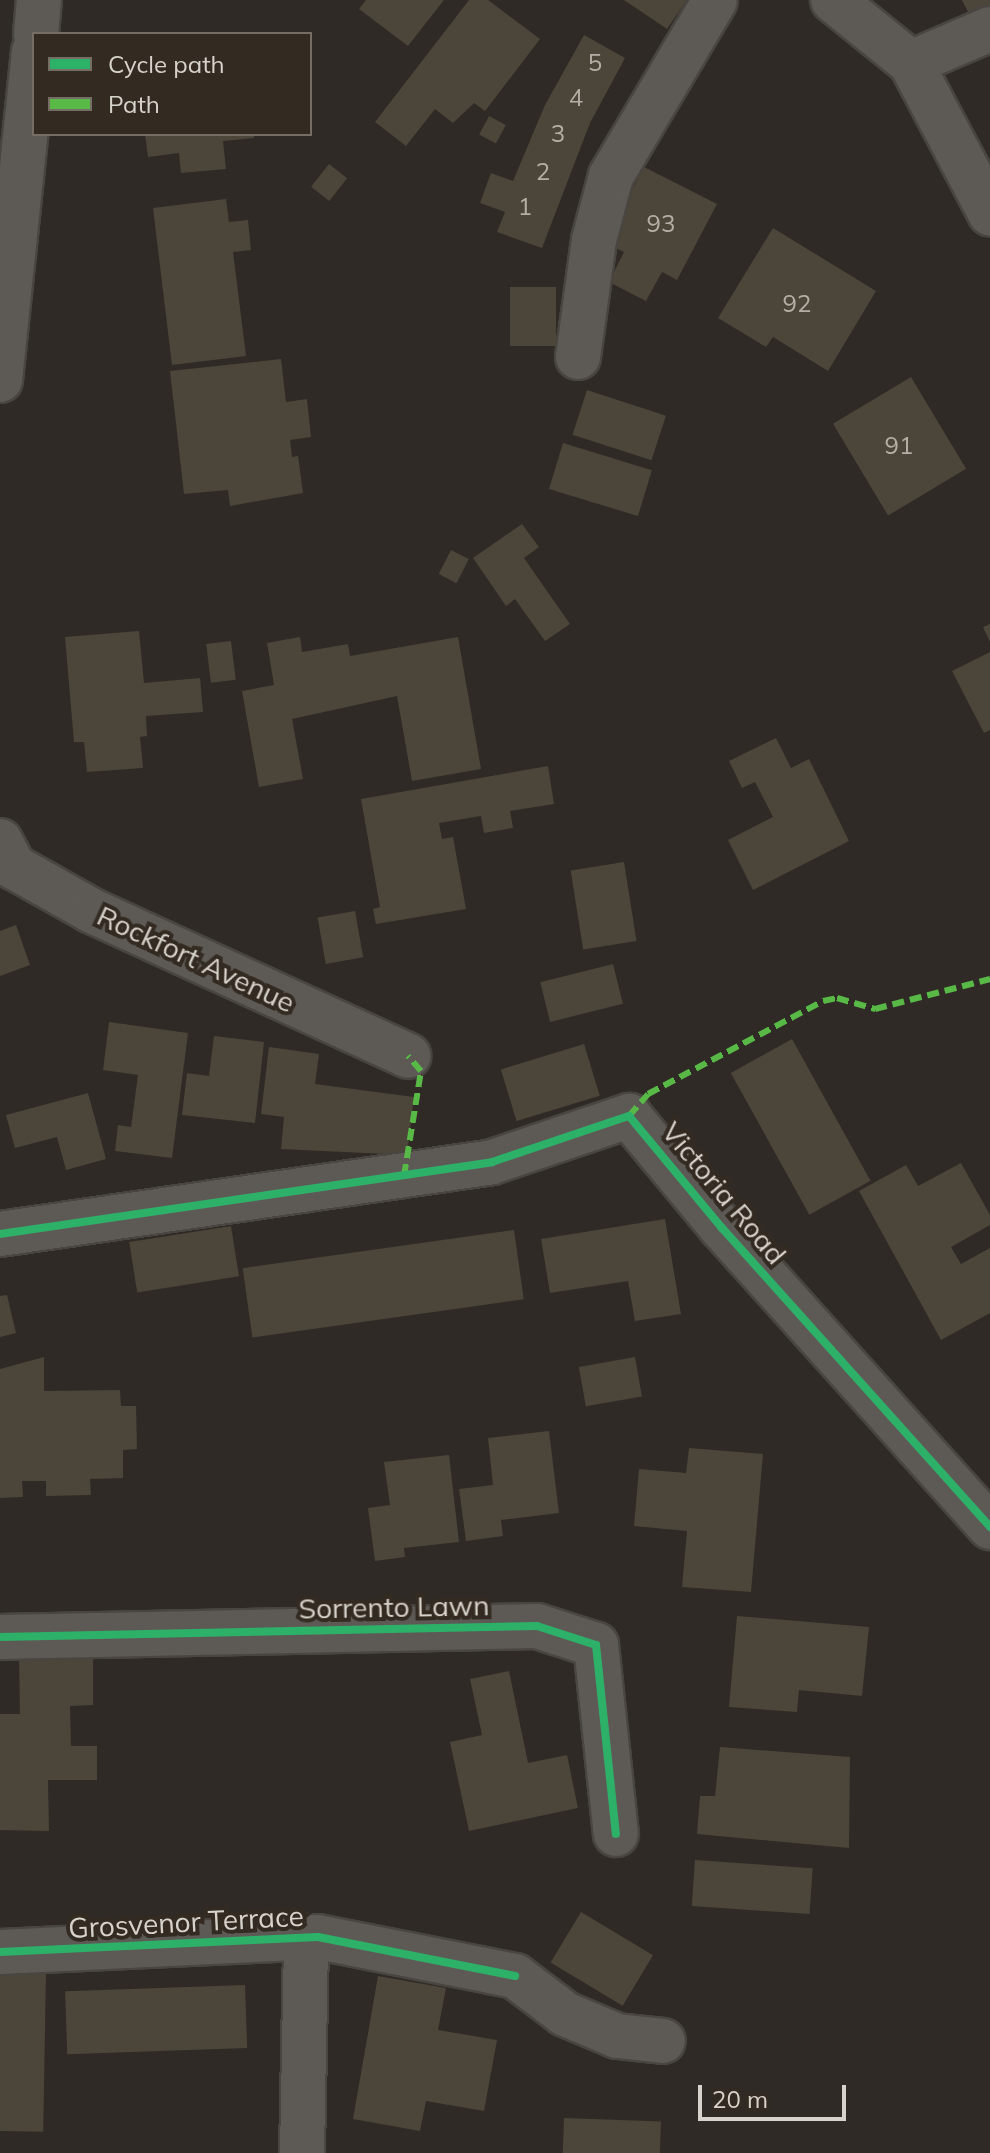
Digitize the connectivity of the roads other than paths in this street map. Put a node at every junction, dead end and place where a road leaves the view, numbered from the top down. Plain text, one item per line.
1 (39, 0) edge
2 (715, 0) edge
3 (833, 0) edge
4 (990, 29) edge
5 (36, 32) edge
6 (911, 63) junction
7 (32, 71) edge
8 (990, 213) edge
9 (578, 357) dead end
10 (0, 380) edge
11 (0, 841) edge
12 (408, 1056) dead end
13 (0, 1234) edge
14 (990, 1527) edge
15 (0, 1637) edge
16 (616, 1834) dead end
17 (306, 1937) junction
18 (0, 1952) edge
19 (663, 2041) dead end
20 (302, 2153) edge

1 - 5 street
2 - 9 street
3 - 6 street
4 - 6 street
6 - 8 street
7 - 10 street
11 - 12 street, Rockfort Avenue
13 - 14 street, Victoria Road
15 - 16 street, Sorrento Lawn
17 - 18 street, Grosvenor Terrace
17 - 19 street, Grosvenor Terrace
17 - 20 street

